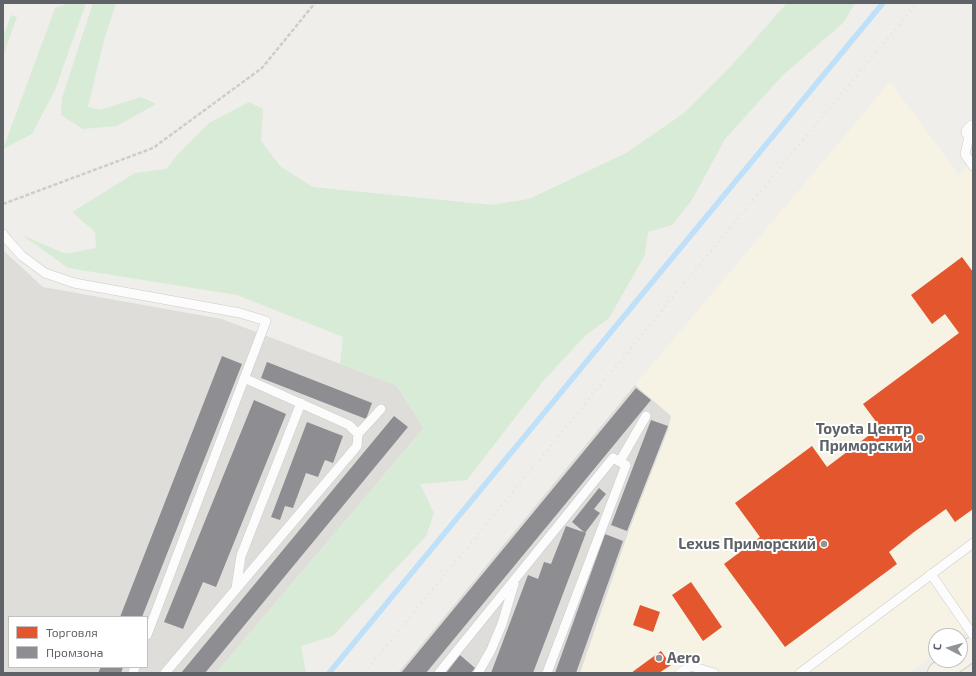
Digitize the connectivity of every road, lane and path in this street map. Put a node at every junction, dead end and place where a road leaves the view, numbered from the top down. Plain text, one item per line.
1 (315, 3) edge
2 (972, 131) edge
3 (973, 166) edge
4 (3, 204) edge
5 (3, 234) edge
6 (244, 378) junction
7 (301, 403) junction
8 (381, 408) dead end
9 (646, 416) dead end
10 (358, 434) junction
11 (620, 461) junction
12 (973, 543) edge
13 (931, 574) junction
14 (516, 578) junction
15 (236, 589) junction
16 (148, 632) edge
17 (973, 635) edge
18 (165, 673) edge
19 (439, 673) edge
20 (478, 673) edge
21 (547, 673) edge
22 (680, 673) edge
23 (714, 673) edge
24 (800, 673) edge

1 - 4 path
2 - 3 lane
5 - 6 lane
6 - 7 lane
6 - 16 lane
7 - 10 lane
7 - 15 lane
8 - 10 lane
9 - 11 lane
10 - 15 lane
11 - 14 lane
11 - 21 lane
12 - 13 lane
13 - 17 lane
13 - 24 lane
14 - 19 lane
14 - 20 lane
15 - 18 lane
22 - 23 lane

